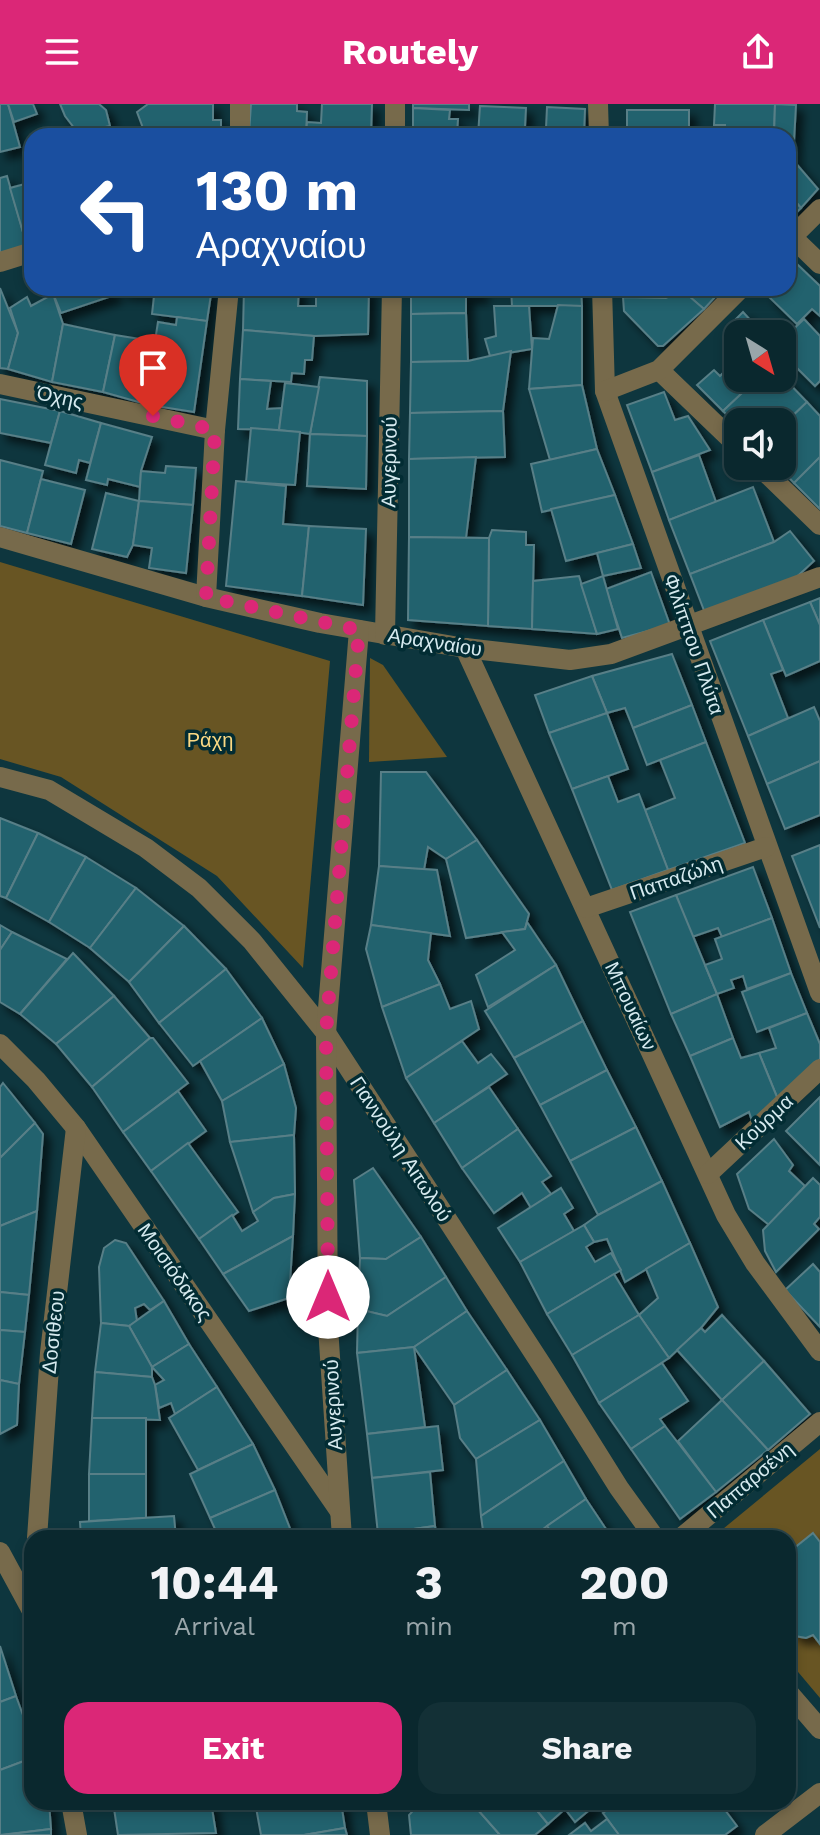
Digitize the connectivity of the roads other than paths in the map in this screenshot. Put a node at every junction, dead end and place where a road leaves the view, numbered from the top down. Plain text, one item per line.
1 (240, 104) edge
2 (395, 104) edge
3 (598, 104) edge
4 (240, 128) edge
5 (395, 128) edge
6 (599, 128) edge
7 (820, 209) edge
8 (796, 233) edge
9 (796, 244) edge
10 (24, 254) edge
11 (0, 262) edge
12 (820, 264) edge
13 (228, 296) edge
14 (392, 296) edge
15 (602, 296) edge
16 (733, 296) edge
17 (659, 370) junction
18 (0, 384) edge
19 (605, 391) junction
20 (215, 430) junction
21 (724, 433) edge
22 (773, 480) edge
23 (820, 525) edge
24 (0, 537) edge
25 (820, 577) edge
26 (206, 597) junction
27 (689, 627) junction
28 (359, 630) junction
29 (385, 635) junction
30 (465, 648) junction
31 (0, 777) edge
32 (766, 847) junction
33 (586, 908) junction
34 (820, 993) edge
35 (326, 1033) junction
36 (0, 1044) edge
37 (820, 1069) edge
38 (76, 1128) junction
39 (708, 1174) junction
40 (820, 1351) edge
41 (820, 1422) edge
42 (339, 1510) junction
43 (38, 1530) edge
44 (341, 1530) edge
45 (649, 1530) edge
46 (691, 1530) edge
47 (0, 1552) edge
48 (24, 1596) edge
49 (796, 1701) edge
50 (820, 1729) edge
51 (820, 1793) edge
52 (72, 1810) edge
53 (377, 1810) edge
54 (77, 1835) edge
55 (380, 1835) edge
56 (765, 1835) edge

1 - 4 street
2 - 5 street
3 - 6 street
7 - 8 street
9 - 12 street
10 - 11 street
13 - 20 street
14 - 29 street, Αυγερινού
15 - 19 street, Φιλίππου Πλύτα
16 - 17 street
17 - 19 street
17 - 21 street
18 - 20 street, Όχης
19 - 27 street, Φιλίππου Πλύτα
20 - 26 street
22 - 23 street
24 - 26 street, Αραχναίου
25 - 27 street, Αραχναίου
26 - 28 street, Αραχναίου
27 - 30 street, Αραχναίου
27 - 32 street, Φιλίππου Πλύτα
28 - 29 street, Αραχναίου
28 - 35 street, Αυγερινού
29 - 30 street, Αραχναίου
30 - 33 street, Μπουαίων
31 - 35 street, Γιαννούλη Αιτωλού
32 - 33 street, Παπαζώλη
32 - 34 street, Φιλίππου Πλύτα
33 - 39 street, Μπουαίων
35 - 42 street, Αυγερινού
35 - 45 street, Γιαννούλη Αιτωλού
36 - 38 street, Μοισιόδακος
37 - 39 street, Κούρμα
38 - 42 street, Μοισιόδακος
38 - 43 street, Δοσιθεου
39 - 40 street, Μπουαίων
41 - 46 street, Παπαρσένη
42 - 44 street, Αυγερινού
47 - 48 street
49 - 50 street
51 - 56 street
52 - 54 street
53 - 55 street

